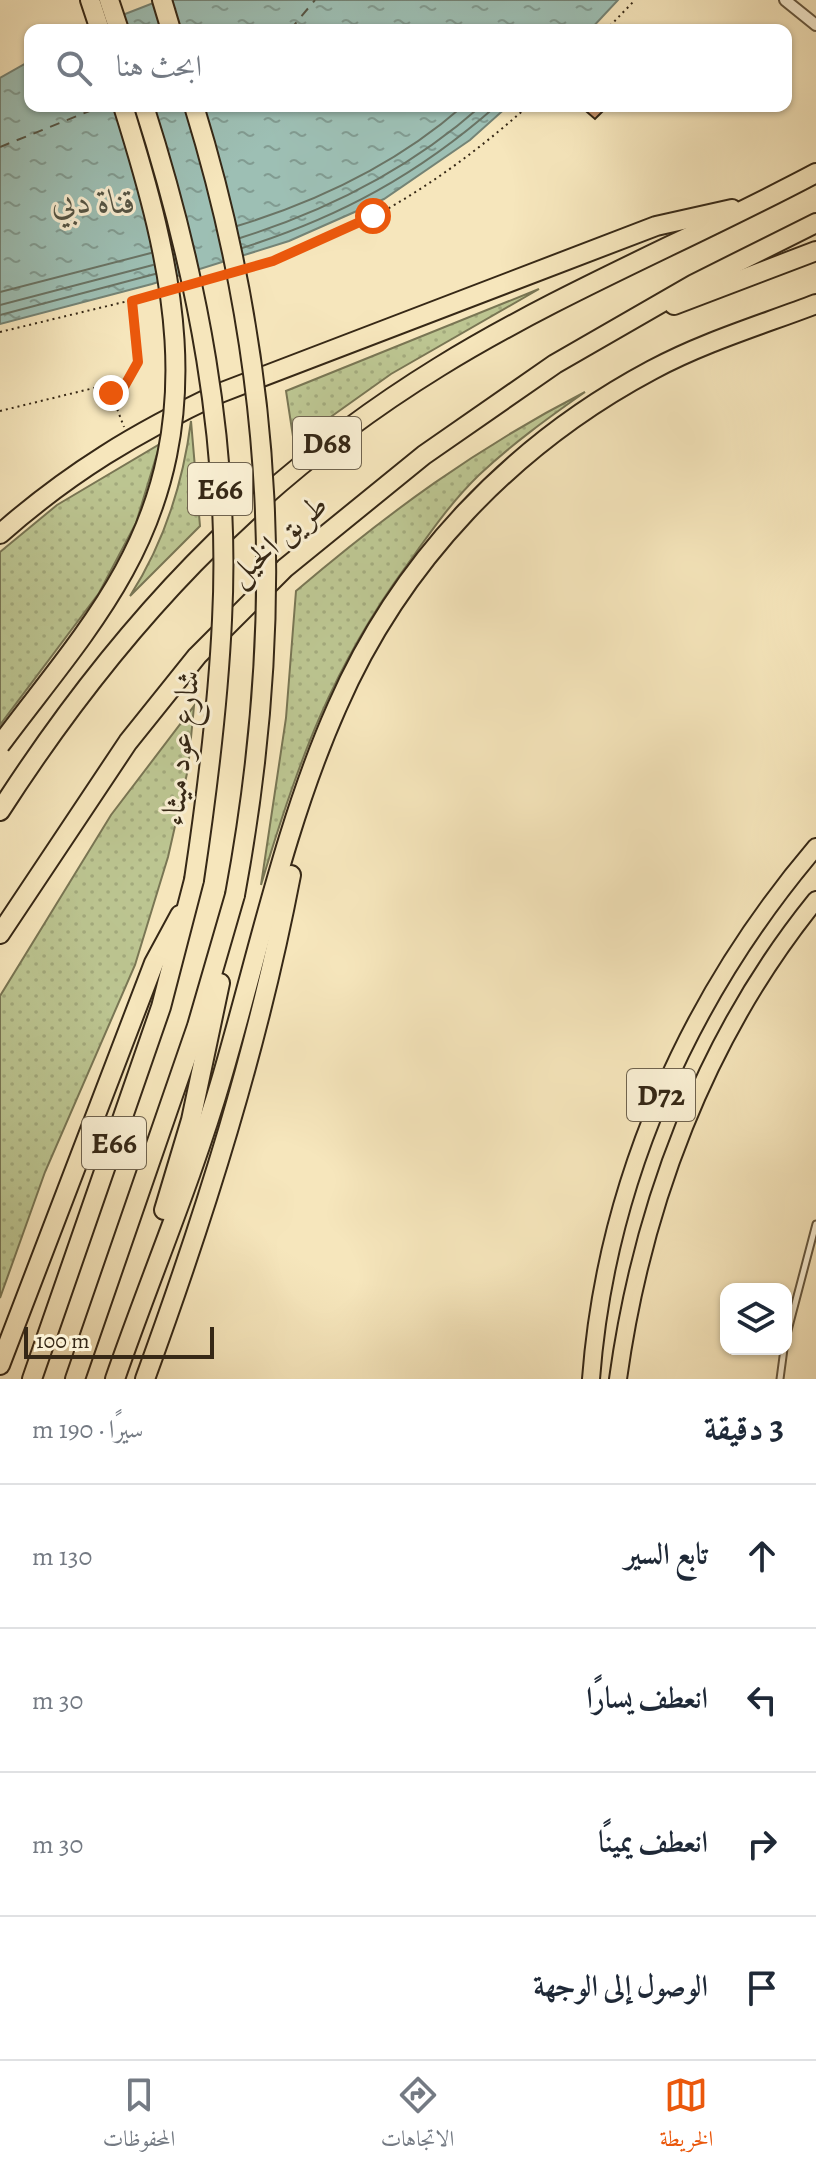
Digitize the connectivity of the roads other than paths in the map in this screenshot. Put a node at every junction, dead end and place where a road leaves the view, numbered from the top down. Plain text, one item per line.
1 (90, 0) edge
2 (109, 0) edge
3 (162, 0) edge
4 (785, 0) edge
5 (98, 24) edge
6 (117, 24) edge
7 (169, 24) edge
8 (816, 25) edge
9 (125, 112) edge
10 (146, 112) edge
11 (196, 112) edge
12 (816, 173) edge
13 (759, 203) junction
14 (816, 223) edge
15 (816, 251) edge
16 (816, 304) edge
17 (636, 315) junction
18 (50, 490) junction
19 (0, 521) edge
20 (0, 534) edge
21 (0, 745) edge
22 (0, 811) edge
23 (296, 821) junction
24 (816, 847) edge
25 (816, 900) edge
26 (233, 904) junction
27 (188, 905) junction
28 (0, 934) edge
29 (816, 1224) edge
30 (792, 1315) edge
31 (130, 1336) junction
32 (3, 1351) edge
33 (783, 1355) edge
34 (0, 1365) edge
35 (32, 1379) edge
36 (75, 1379) edge
37 (115, 1379) edge
38 (145, 1379) edge
39 (591, 1379) edge
40 (618, 1379) edge
41 (780, 1379) edge

1 - 5 highway
2 - 6 highway
3 - 7 highway
4 - 8 street
9 - 21 highway, bridge
10 - 27 highway, شارع عود ميثاء / E66, bridge
11 - 26 highway, E66, bridge
12 - 13 highway, طريق الخيل / D68
13 - 18 highway
13 - 22 highway, طريق الخيل / D68
14 - 17 highway, طريق الخيل / D68
15 - 17 highway
16 - 23 highway
17 - 28 highway, طريق الخيل / D68
18 - 19 highway
18 - 20 highway
23 - 31 highway
23 - 38 highway
24 - 39 main road, D72
25 - 40 main road, D72
26 - 31 highway
26 - 36 highway, E66
27 - 32 highway
27 - 35 highway, شارع عود ميثاء / E66
29 - 30 lane
31 - 37 highway
32 - 34 highway
33 - 41 lane

